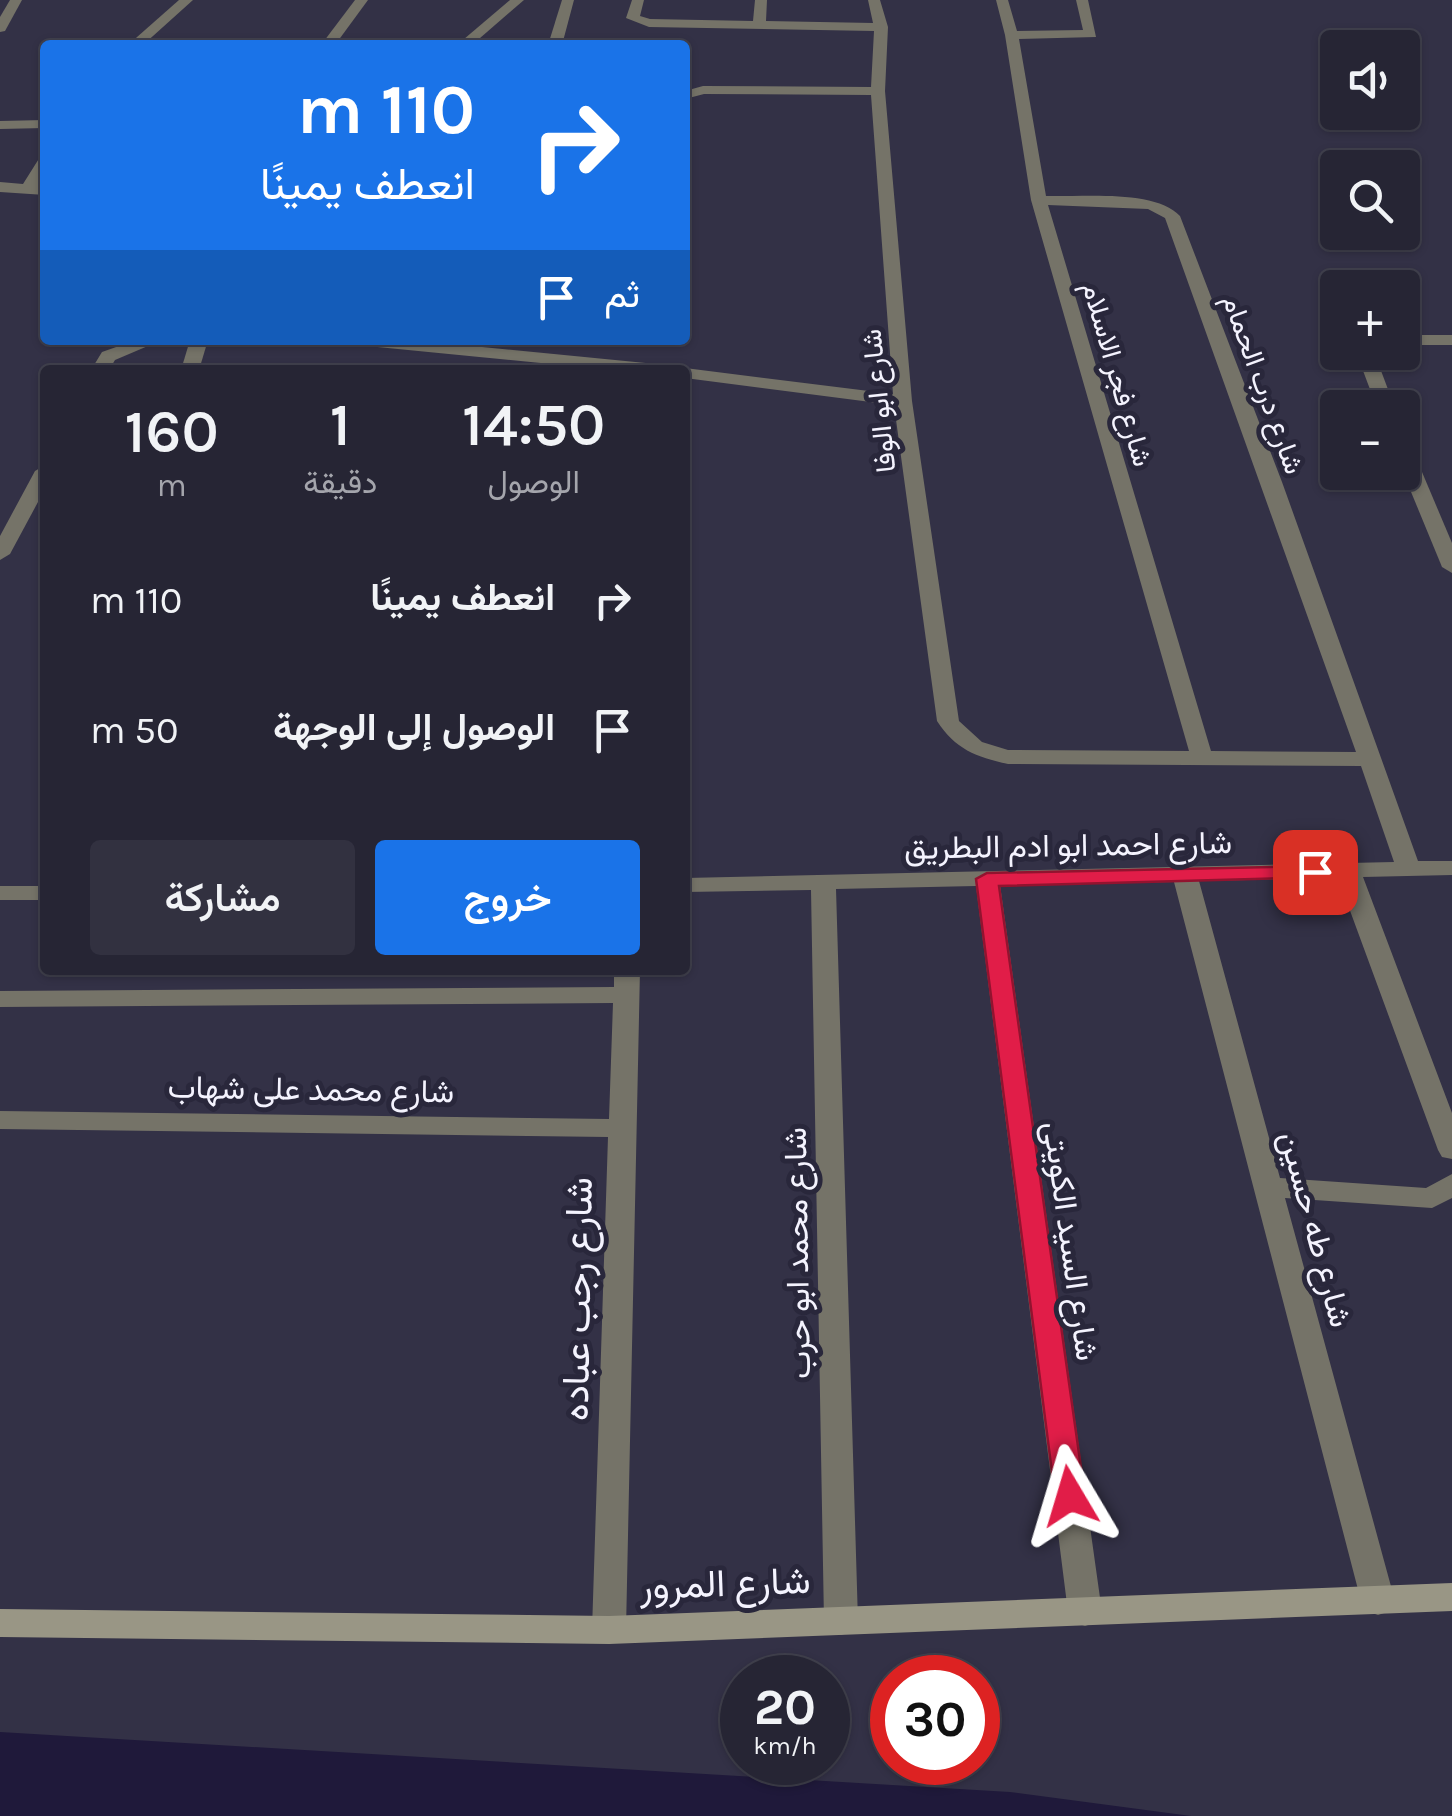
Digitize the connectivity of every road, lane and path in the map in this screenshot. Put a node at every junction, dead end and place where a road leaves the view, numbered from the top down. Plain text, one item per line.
1 (16, 0) edge
2 (187, 0) edge
3 (362, 0) edge
4 (518, 0) edge
5 (568, 0) edge
6 (638, 0) edge
7 (761, 0) edge
8 (874, 0) edge
9 (1002, 0) edge
10 (1082, 0) edge
11 (758, 26) junction
12 (881, 27) junction
13 (0, 28) edge
14 (1012, 35) junction
15 (141, 40) edge
16 (332, 40) edge
17 (470, 40) edge
18 (557, 40) edge
19 (878, 90) junction
20 (690, 94) edge
21 (40, 124) edge
22 (0, 125) edge
23 (0, 186) edge
24 (36, 189) edge
25 (1039, 200) junction
26 (1420, 340) edge
27 (1452, 340) edge
28 (139, 345) edge
29 (405, 345) edge
30 (103, 365) edge
31 (599, 365) edge
32 (690, 374) edge
33 (904, 401) junction
34 (40, 480) edge
35 (1420, 488) edge
36 (1428, 506) junction
37 (1452, 507) edge
38 (0, 554) edge
39 (1452, 568) edge
40 (1202, 758) junction
41 (1371, 759) junction
42 (1452, 868) edge
43 (1409, 870) junction
44 (1348, 872) junction
45 (1185, 876) junction
46 (987, 879) junction
47 (823, 882) junction
48 (690, 885) edge
49 (40, 893) edge
50 (0, 894) edge
51 (626, 983) edge
52 (0, 998) edge
53 (0, 1120) edge
54 (621, 1128) junction
55 (1452, 1150) edge
56 (1452, 1184) edge
57 (1269, 1188) junction
58 (1452, 1597) edge
59 (1378, 1601) junction
60 (1086, 1612) junction
61 (841, 1621) junction
62 (0, 1624) edge
63 (609, 1630) junction

1 - 13 street
2 - 15 street
3 - 16 street
4 - 17 street
5 - 18 street
6 - 11 street
7 - 11 street
8 - 12 street, شارع ابو الوفا
9 - 14 street, شارع فجر الاسلام
10 - 14 street
11 - 12 street
12 - 19 street, شارع ابو الوفا
14 - 25 street, شارع فجر الاسلام
19 - 20 street
19 - 33 street, شارع ابو الوفا
21 - 22 street
23 - 24 street
25 - 40 street, شارع فجر الاسلام
25 - 41 street, شارع درب الحمام
26 - 27 street
28 - 30 street
29 - 31 street
32 - 33 street
33 - 40 street, شارع ابو الوفا
34 - 38 street
35 - 36 street
36 - 37 street
36 - 39 street
40 - 41 street, شارع ابو الوفا
41 - 43 street, شارع درب الحمام
42 - 43 street, شارع احمد ابو ادم البطريق
43 - 44 street, شارع احمد ابو ادم البطريق
44 - 45 street, شارع احمد ابو ادم البطريق
44 - 55 street
45 - 46 street, شارع احمد ابو ادم البطريق
45 - 57 street, شارع طه حسين
46 - 47 street, شارع احمد ابو ادم البطريق
46 - 60 street, شارع السيد الكويتى
47 - 48 street, شارع احمد ابو ادم البطريق
47 - 61 street, شارع محمد ابو حرب
49 - 50 street
51 - 52 street
51 - 54 street, شارع رجب عباده
53 - 54 street, شارع محمد على شهاب
54 - 63 street, شارع رجب عباده
56 - 57 street
57 - 59 street, شارع طه حسين
58 - 59 main road, شارع المرور
59 - 60 main road, شارع المرور
60 - 61 main road, شارع المرور
61 - 63 main road, شارع المرور
62 - 63 main road, شارع المرور

